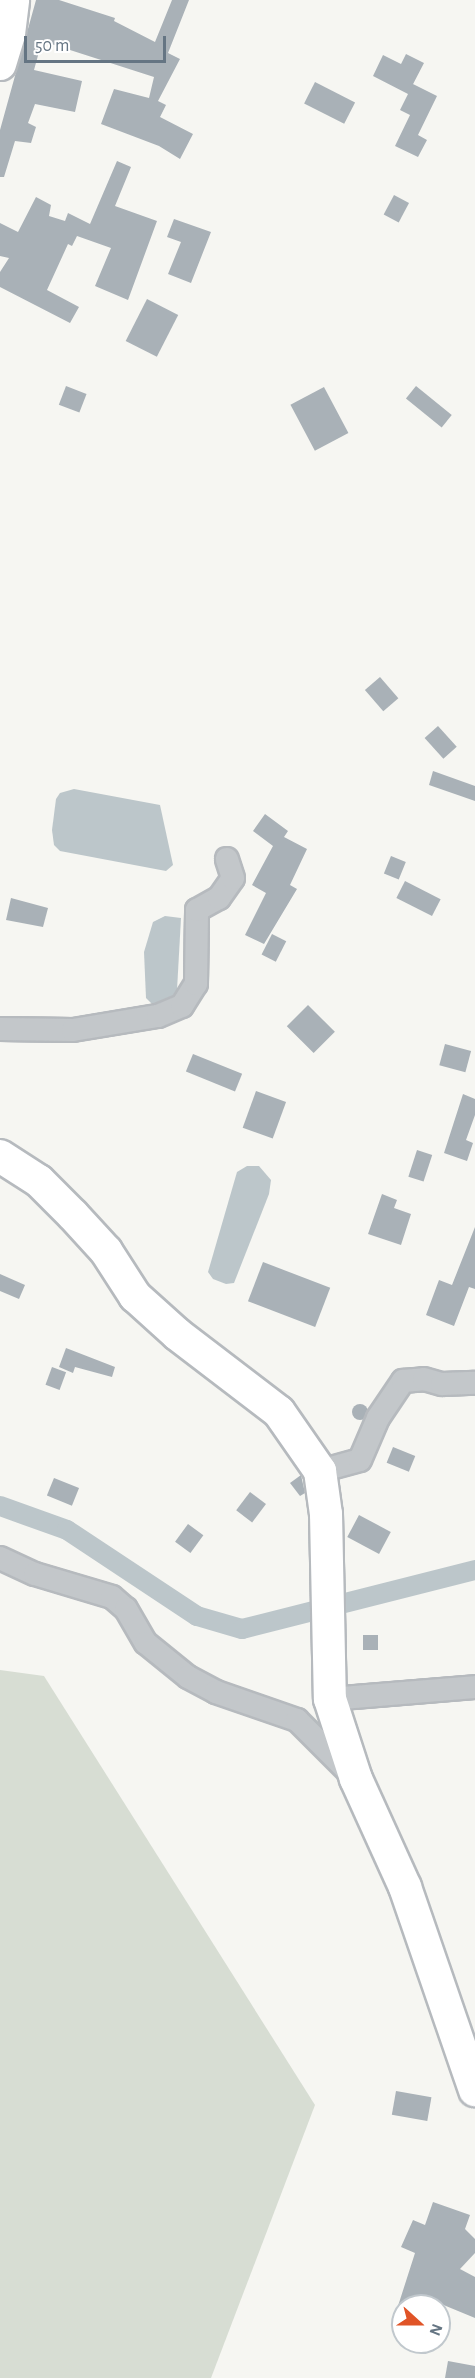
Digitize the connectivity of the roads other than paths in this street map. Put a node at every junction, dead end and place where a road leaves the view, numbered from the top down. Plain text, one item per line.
1 (13, 0) edge
2 (0, 64) edge
3 (227, 859) dead end
4 (0, 1029) edge
5 (0, 1156) edge
6 (475, 1383) edge
7 (320, 1471) junction
8 (0, 1558) edge
9 (475, 1688) edge
10 (330, 1699) junction
11 (356, 1779) junction
12 (475, 2090) edge

1 - 2 street
3 - 4 street
5 - 7 street
6 - 7 street
7 - 10 street
8 - 11 street
9 - 10 street
10 - 11 street
11 - 12 street

